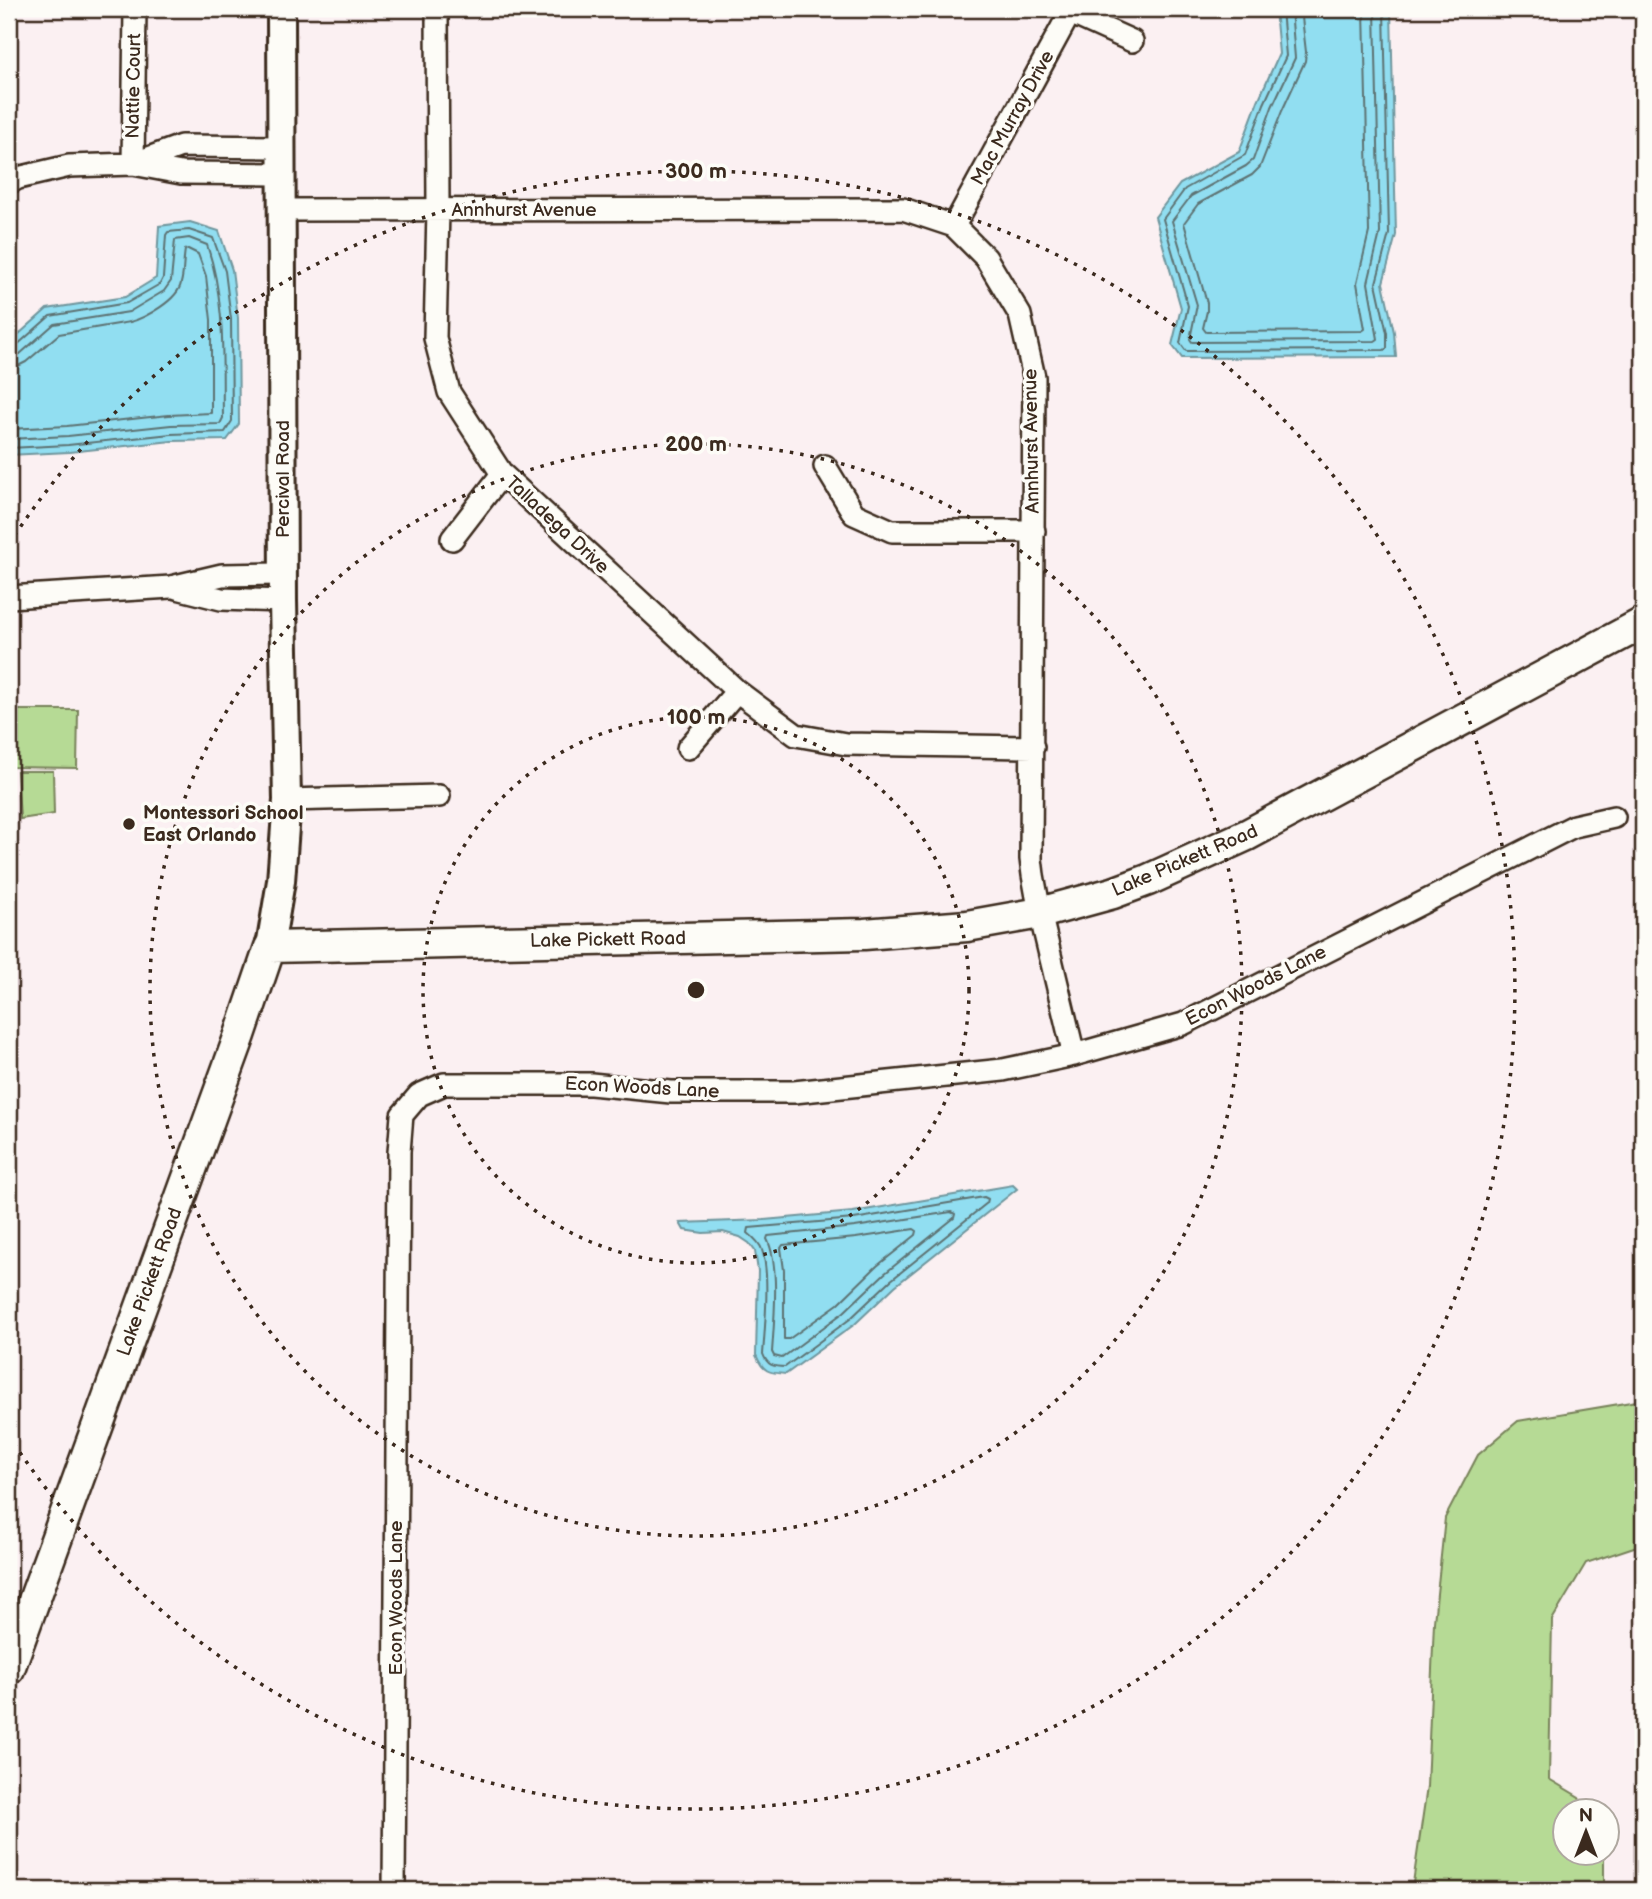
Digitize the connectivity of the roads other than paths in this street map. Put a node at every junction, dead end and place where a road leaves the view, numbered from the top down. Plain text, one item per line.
1 (135, 9) edge
2 (281, 9) edge
3 (437, 9) edge
4 (1071, 11) edge
5 (1132, 41) dead end
6 (282, 147) junction
7 (133, 164) junction
8 (282, 174) junction
9 (9, 183) edge
10 (283, 210) junction
11 (438, 210) junction
12 (954, 226) junction
13 (825, 466) dead end
14 (502, 474) junction
15 (1034, 531) junction
16 (452, 539) dead end
17 (283, 574) junction
18 (171, 587) junction
19 (9, 597) edge
20 (283, 601) junction
21 (1643, 623) edge
22 (737, 691) junction
23 (1033, 747) junction
24 (688, 748) dead end
25 (439, 796) dead end
26 (287, 800) junction
27 (1614, 817) dead end
28 (1040, 913) junction
29 (270, 947) junction
30 (1074, 1055) junction
31 (9, 1669) edge
32 (394, 1890) edge

1 - 7 street, Nattie Court
2 - 6 street, Percival Road
3 - 11 street, Talladega Drive
4 - 5 street
4 - 12 street, Mac Murray Drive
6 - 7 street
6 - 8 street, Percival Road
7 - 8 street
7 - 9 street
8 - 10 street, Percival Road
10 - 11 street, Annhurst Avenue
10 - 17 street, Percival Road
11 - 12 street, Annhurst Avenue
11 - 14 street, Talladega Drive
12 - 15 street, Annhurst Avenue
13 - 15 street
14 - 16 street
14 - 22 street, Talladega Drive
15 - 23 street, Annhurst Avenue
17 - 18 street
17 - 20 street, Percival Road
18 - 19 street
18 - 20 street
20 - 26 street, Percival Road
21 - 28 main road, Lake Pickett Road
22 - 23 street, Talladega Drive
22 - 24 street
23 - 28 street, Annhurst Avenue
25 - 26 street
26 - 29 street, Percival Road
27 - 30 street, Econ Woods Lane
28 - 29 main road, Lake Pickett Road
28 - 30 street, Annhurst Avenue
29 - 31 main road, Lake Pickett Road
30 - 32 street, Econ Woods Lane

